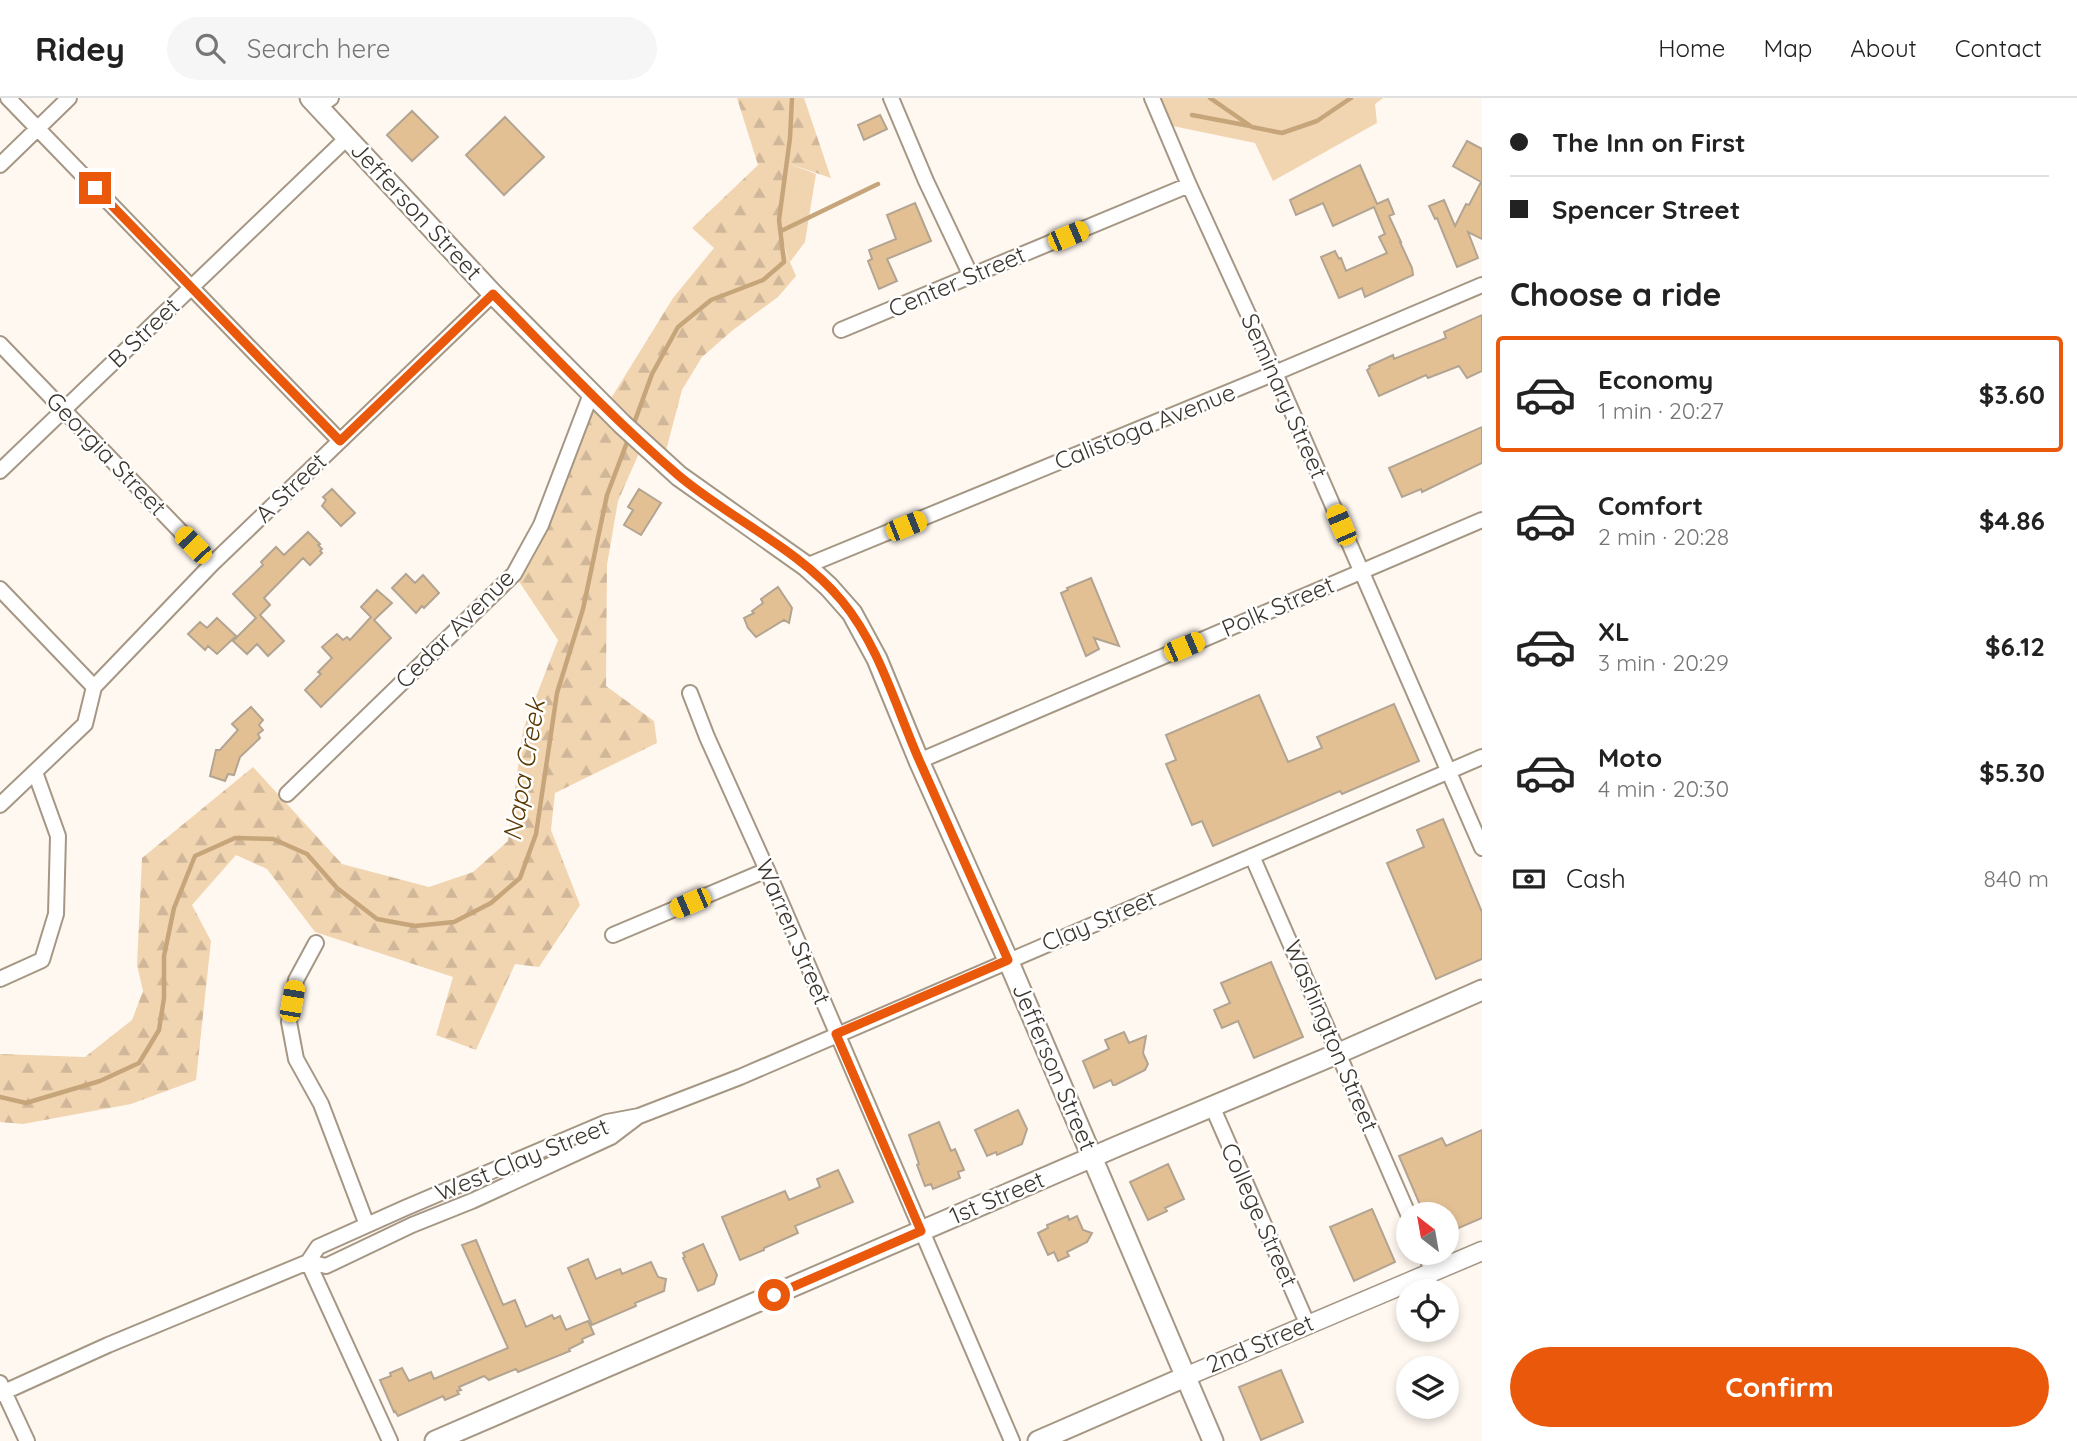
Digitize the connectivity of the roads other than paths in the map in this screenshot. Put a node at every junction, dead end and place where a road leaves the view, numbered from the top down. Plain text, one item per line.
1 (8, 98) edge
2 (69, 98) edge
3 (891, 98) edge
4 (1152, 98) edge
5 (320, 101) edge
6 (37, 129) junction
7 (348, 137) junction
8 (0, 165) edge
9 (1189, 186) junction
10 (971, 276) junction
11 (1482, 285) edge
12 (191, 288) junction
13 (493, 294) junction
14 (841, 330) dead end
15 (0, 344) edge
16 (1275, 373) junction
17 (591, 394) junction
18 (64, 410) junction
19 (340, 441) junction
20 (0, 471) edge
21 (1482, 520) edge
22 (212, 564) junction
23 (806, 566) junction
24 (1362, 572) junction
25 (0, 589) edge
26 (94, 687) junction
27 (690, 694) dead end
28 (1482, 757) edge
29 (919, 761) junction
30 (1448, 771) junction
31 (35, 772) junction
32 (287, 794) dead end
33 (0, 805) edge
34 (1482, 848) edge
35 (1252, 856) junction
36 (767, 870) junction
37 (613, 935) dead end
38 (316, 943) dead end
39 (1008, 960) junction
40 (0, 979) edge
41 (1482, 990) edge
42 (836, 1034) junction
43 (1339, 1053) junction
44 (1212, 1106) junction
45 (639, 1116) junction
46 (1092, 1157) junction
47 (1403, 1202) edge
48 (367, 1225) junction
49 (921, 1231) junction
50 (1482, 1251) edge
51 (308, 1262) junction
52 (1430, 1265) edge
53 (1433, 1272) junction
54 (1307, 1323) junction
55 (1185, 1377) junction
56 (1, 1390) edge
57 (27, 1441) edge
58 (390, 1441) edge
59 (436, 1441) edge
60 (1013, 1441) edge
61 (1038, 1441) edge
62 (1213, 1441) edge

1 - 6 street
2 - 6 street
3 - 10 street
4 - 9 street, Seminary Street
5 - 7 main road, Jefferson Street
6 - 8 street
6 - 12 street
7 - 12 street, B Street
7 - 13 main road, Jefferson Street
9 - 10 street, Center Street
9 - 16 street, Seminary Street
10 - 14 street, Center Street
11 - 16 street, Calistoga Avenue
12 - 18 street, B Street
12 - 19 street
13 - 17 main road, Jefferson Street
13 - 19 street, A Street
15 - 18 street, Georgia Street
16 - 23 street, Calistoga Avenue
16 - 24 street, Seminary Street
17 - 23 main road, Jefferson Street
17 - 32 street, Cedar Avenue
18 - 20 street, B Street
18 - 22 street, Georgia Street
19 - 22 street, A Street
21 - 24 street, Polk Street
22 - 26 street, A Street
23 - 29 main road, Jefferson Street
24 - 29 street, Polk Street
24 - 30 street, Seminary Street
25 - 26 street
26 - 31 street
27 - 36 street, Warren Street
28 - 30 street, Clay Street
29 - 39 main road, Jefferson Street
30 - 34 street, Seminary Street
30 - 35 street, Clay Street
31 - 33 street
31 - 40 street
35 - 39 street, Clay Street
35 - 43 street, Washington Street
36 - 37 street
36 - 42 street, Warren Street
38 - 48 street
39 - 42 street, Clay Street
39 - 46 main road, Jefferson Street
41 - 43 main road, 1st Street
42 - 45 street, Clay Street
42 - 49 street, Warren Street
43 - 44 main road, 1st Street
43 - 47 street, Washington Street
44 - 46 main road, 1st Street
44 - 54 street, College Street
45 - 48 street, West Clay Street
45 - 51 street, West Clay Street
46 - 49 main road, 1st Street
46 - 55 main road, Jefferson Street
48 - 51 street, West Clay Street
49 - 59 main road, 1st Street
49 - 60 street, Warren Street
50 - 53 street, 2nd Street
51 - 56 street, West Clay Street
51 - 58 street
52 - 53 street
53 - 54 street, 2nd Street
54 - 55 street, 2nd Street
55 - 61 main road, 2nd Street
55 - 62 main road, Jefferson Street
56 - 57 street

